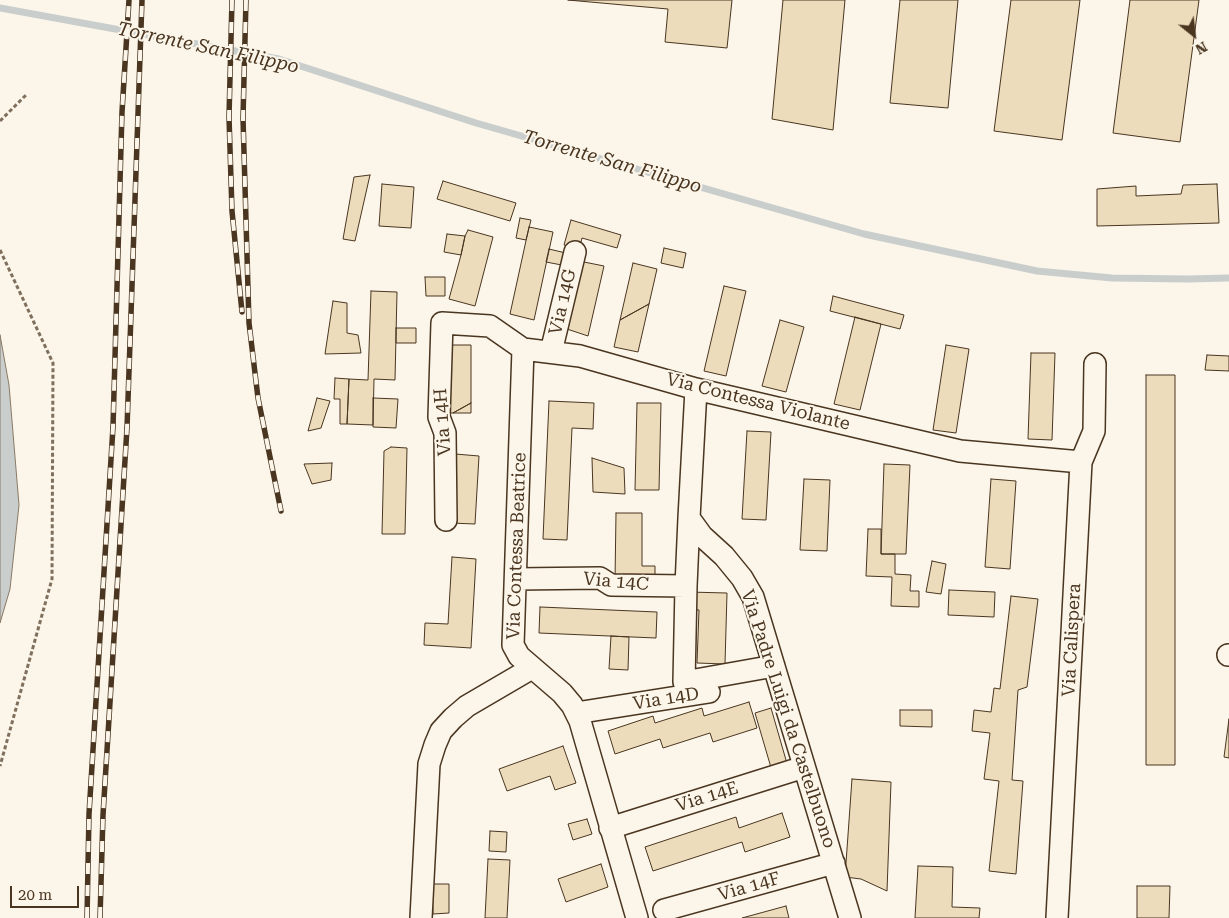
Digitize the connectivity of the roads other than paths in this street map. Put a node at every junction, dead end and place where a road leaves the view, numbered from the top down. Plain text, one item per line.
1 (575, 252) dead end
2 (442, 323) joint
3 (523, 349) junction
4 (551, 352) junction
5 (1096, 364) dead end
6 (696, 388) junction
7 (1081, 462) junction
8 (689, 518) junction
9 (446, 520) dead end
10 (516, 579) junction
11 (686, 586) junction
12 (774, 666) junction
13 (532, 668) junction
14 (743, 672) junction
15 (576, 713) junction
16 (804, 767) junction
17 (610, 828) junction
18 (834, 863) junction
19 (664, 910) dead end
20 (421, 918) edge
21 (637, 918) edge
22 (850, 918) edge
23 (1057, 918) edge

1 - 4 street, Via 14G
2 - 3 street, Via Contessa Violante
2 - 9 street, Via 14H
3 - 4 street, Via Contessa Violante
3 - 10 street, Via Contessa Beatrice
4 - 6 street, Via Contessa Violante
5 - 7 street, Via Calispera
6 - 7 street, Via Contessa Violante
6 - 8 street
7 - 23 street, Via Calispera
8 - 11 street
8 - 12 street, Via Padre Luigi da Castelbuono
10 - 11 street, Via 14C
10 - 13 street, Via Contessa Beatrice
11 - 14 street
12 - 14 street
12 - 16 street, Via Padre Luigi da Castelbuono
13 - 15 street, Via Contessa Beatrice
13 - 20 street
14 - 15 street, Via 14D
15 - 17 street, Via Contessa Beatrice
16 - 17 street, Via 14E
16 - 18 street, Via Padre Luigi da Castelbuono
17 - 21 street, Via Contessa Beatrice
18 - 19 street, Via 14F
18 - 22 street, Via Padre Luigi da Castelbuono

